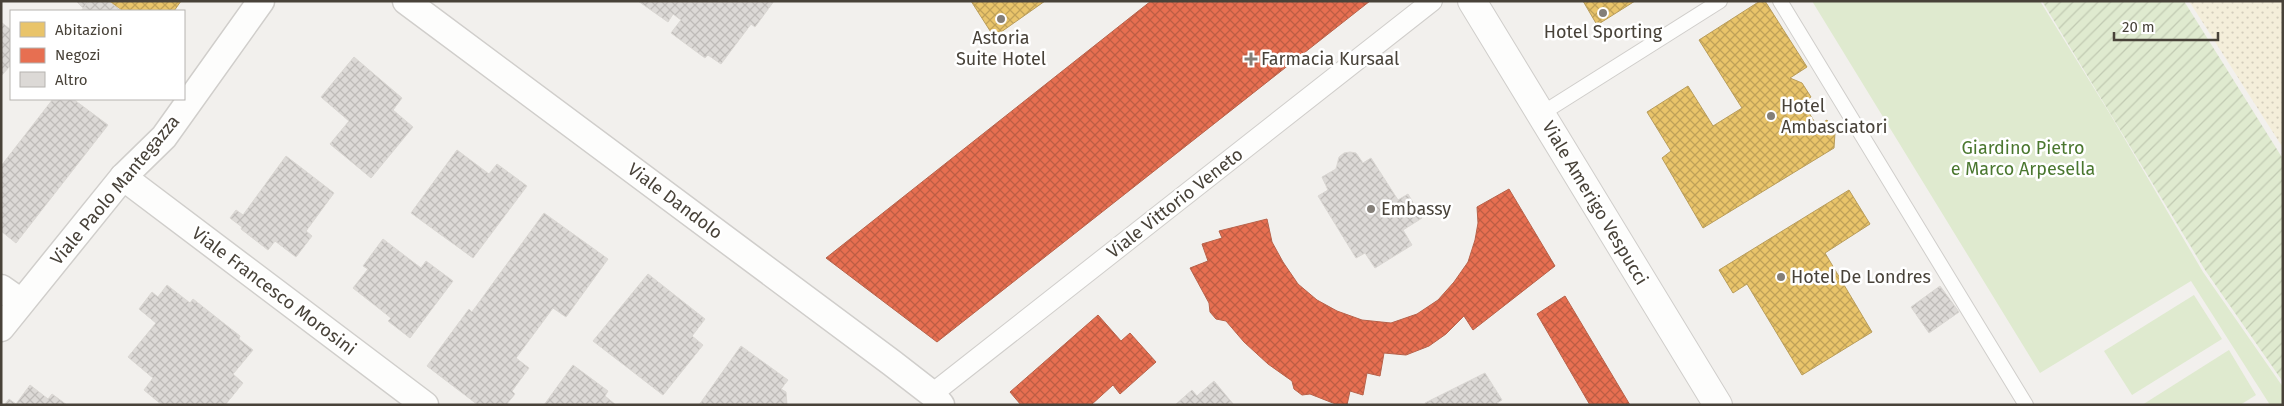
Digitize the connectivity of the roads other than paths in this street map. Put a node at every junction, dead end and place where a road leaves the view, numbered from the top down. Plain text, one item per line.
1 (261, 1) edge
2 (406, 1) edge
3 (1432, 1) edge
4 (1472, 1) edge
5 (1720, 1) edge
6 (1780, 1) edge
7 (1541, 114) junction
8 (123, 176) junction
9 (11, 295) edge
10 (1, 328) edge
11 (930, 401) edge
12 (425, 405) edge
13 (1718, 405) edge
14 (2026, 405) edge

1 - 8 street, Viale Paolo Mantegazza
2 - 11 street, Viale Dandolo
3 - 11 street, Viale Vittorio Veneto
4 - 7 street, Viale Amerigo Vespucci
5 - 7 lane
6 - 14 lane
7 - 13 street, Viale Amerigo Vespucci
8 - 9 street, Viale Paolo Mantegazza
8 - 12 street, Viale Francesco Morosini
9 - 10 street, Viale Paolo Mantegazza

